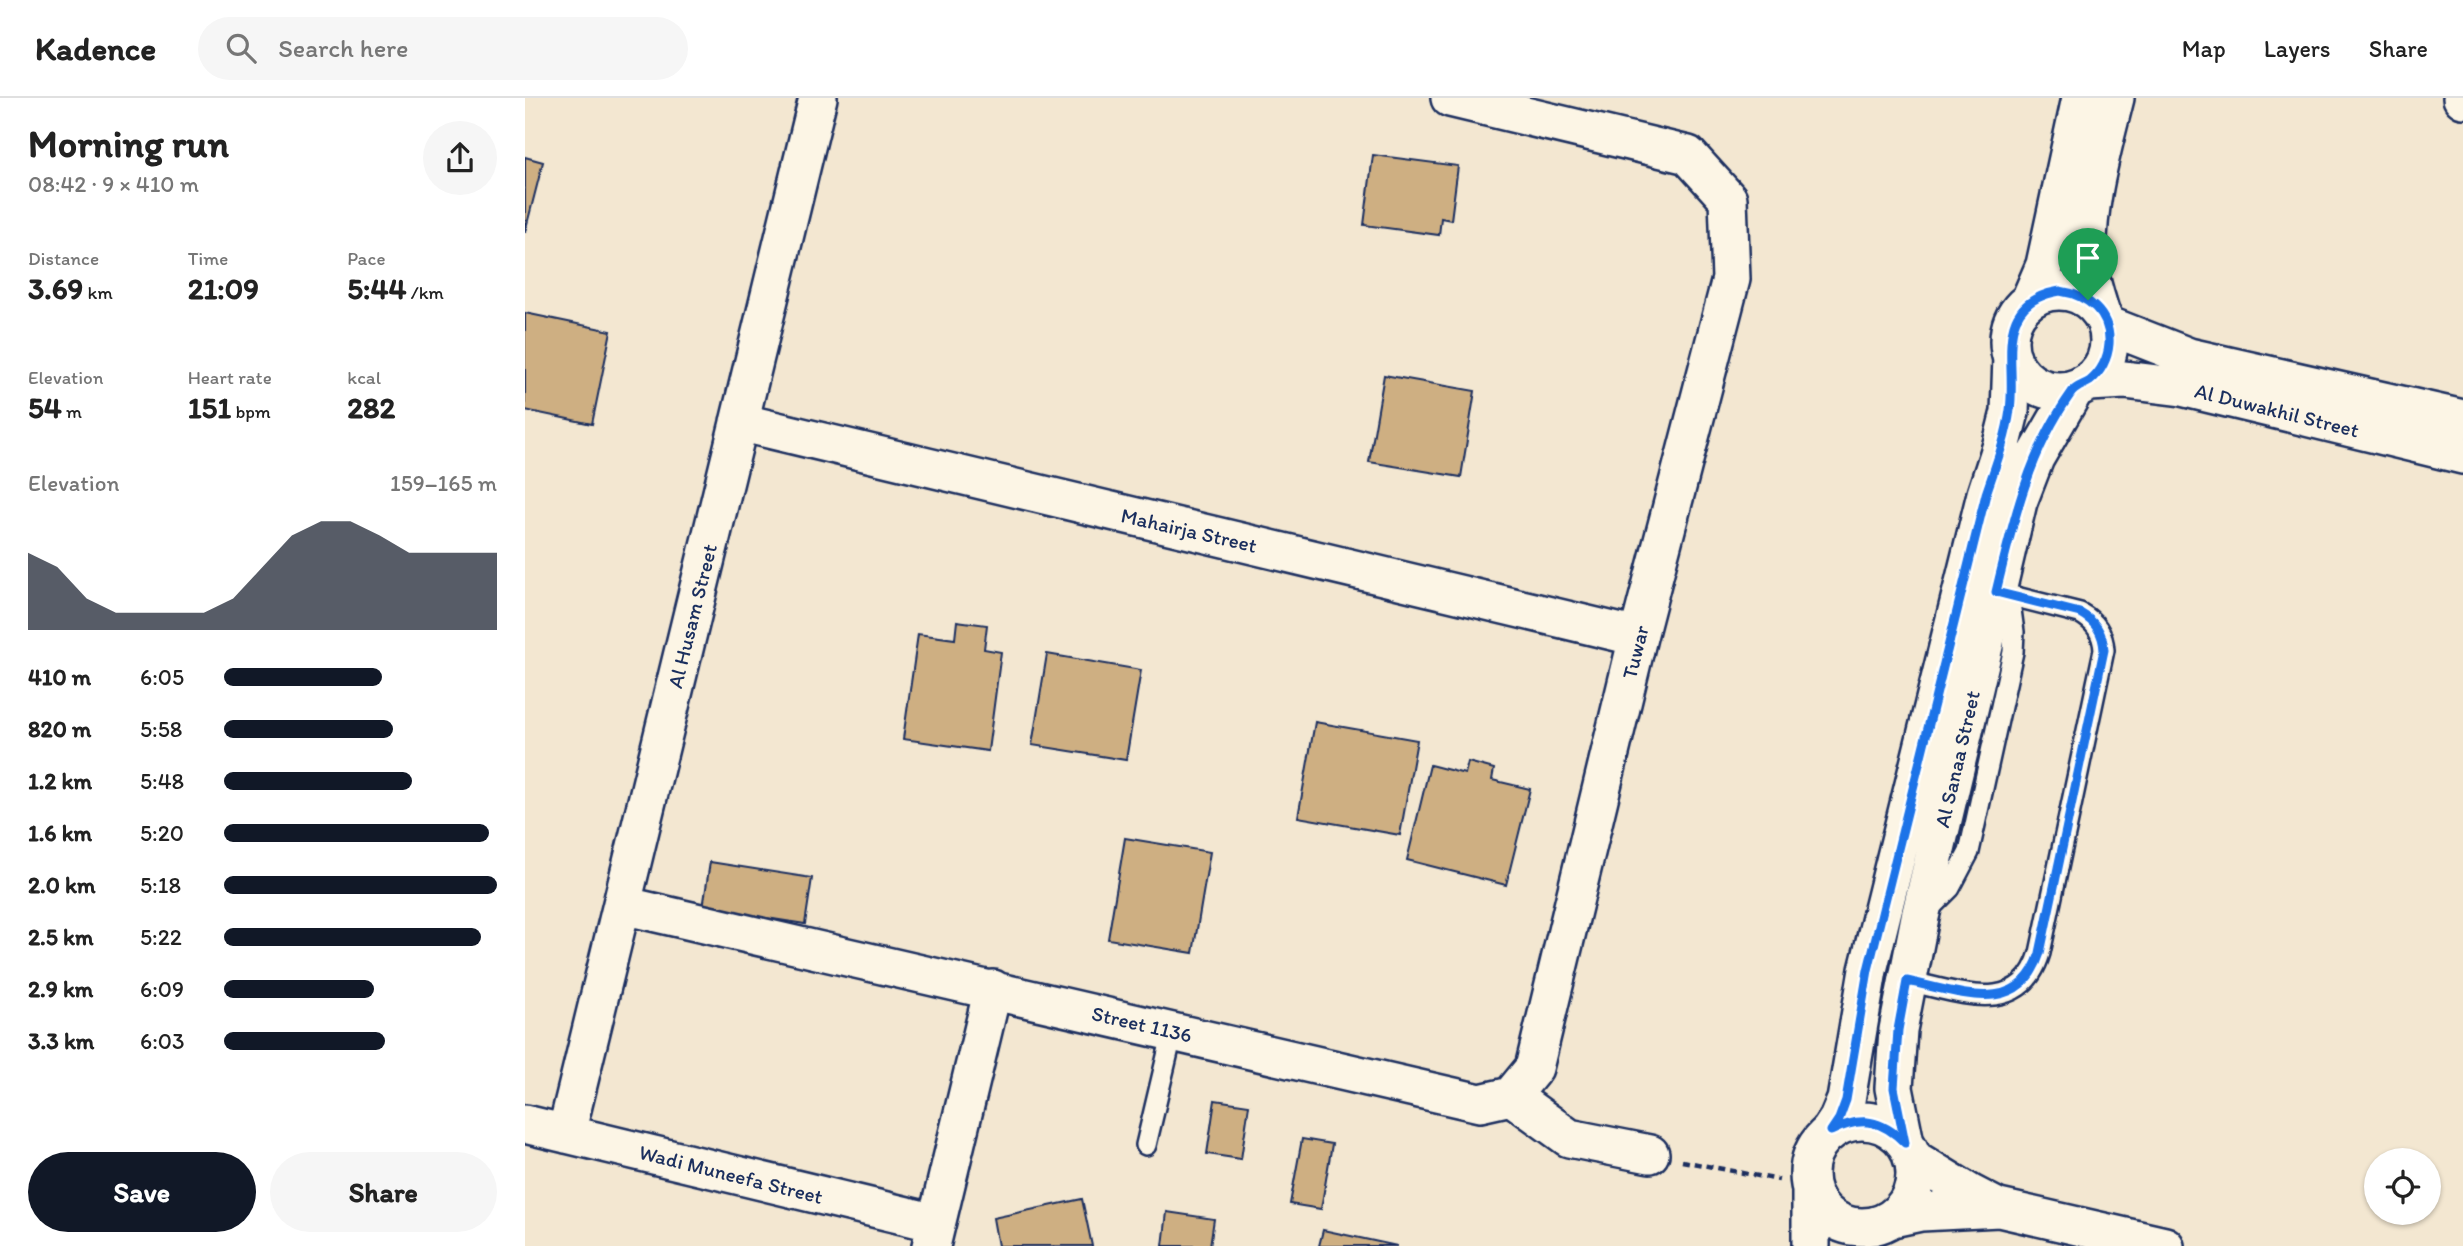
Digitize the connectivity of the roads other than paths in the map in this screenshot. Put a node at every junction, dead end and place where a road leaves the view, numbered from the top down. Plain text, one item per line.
1 (818, 98) edge
2 (1450, 98) edge
3 (2081, 98) edge
4 (2115, 98) edge
5 (2030, 300) junction
6 (2103, 318) junction
7 (2012, 357) junction
8 (2082, 385) junction
9 (2463, 419) edge
10 (739, 422) junction
11 (2463, 455) edge
12 (2003, 593) junction
13 (1638, 637) junction
14 (622, 905) junction
15 (1907, 981) junction
16 (993, 989) junction
17 (1173, 1031) junction
18 (1511, 1096) junction
19 (525, 1124) edge
20 (1831, 1131) junction
21 (566, 1134) junction
22 (1146, 1144) dead end
23 (1909, 1150) junction
24 (1650, 1154) road end
25 (1810, 1183) junction
26 (1999, 1208) junction
27 (1878, 1230) edge
28 (934, 1235) edge
29 (1811, 1246) edge
30 (2165, 1246) edge

1 - 10 street, Al Husam Street
2 - 13 street, Tuwar
3 - 5 street
4 - 6 street
5 - 6 street
5 - 7 street
6 - 8 street
6 - 9 street, Al Duwakhil Street
7 - 8 street
7 - 20 street, Al Sanaa Street
8 - 11 street, Al Duwakhil Street
8 - 12 street, Al Sanaa Street
10 - 13 street, Mahairja Street
10 - 14 street, Al Husam Street
12 - 15 street, Al Sanaa Street
12 - 15 lane
13 - 18 street, Tuwar
14 - 16 street, Street 1136
14 - 21 street, Al Husam Street
15 - 23 street, Al Sanaa Street
16 - 17 street, Street 1136
16 - 28 street
17 - 18 street, Street 1136
17 - 22 lane
18 - 24 street
19 - 21 street, Wadi Muneefa Street
20 - 23 street
20 - 25 street
21 - 28 street, Wadi Muneefa Street
23 - 26 street
23 - 27 street
25 - 27 street
25 - 29 street
26 - 27 street
26 - 30 street

